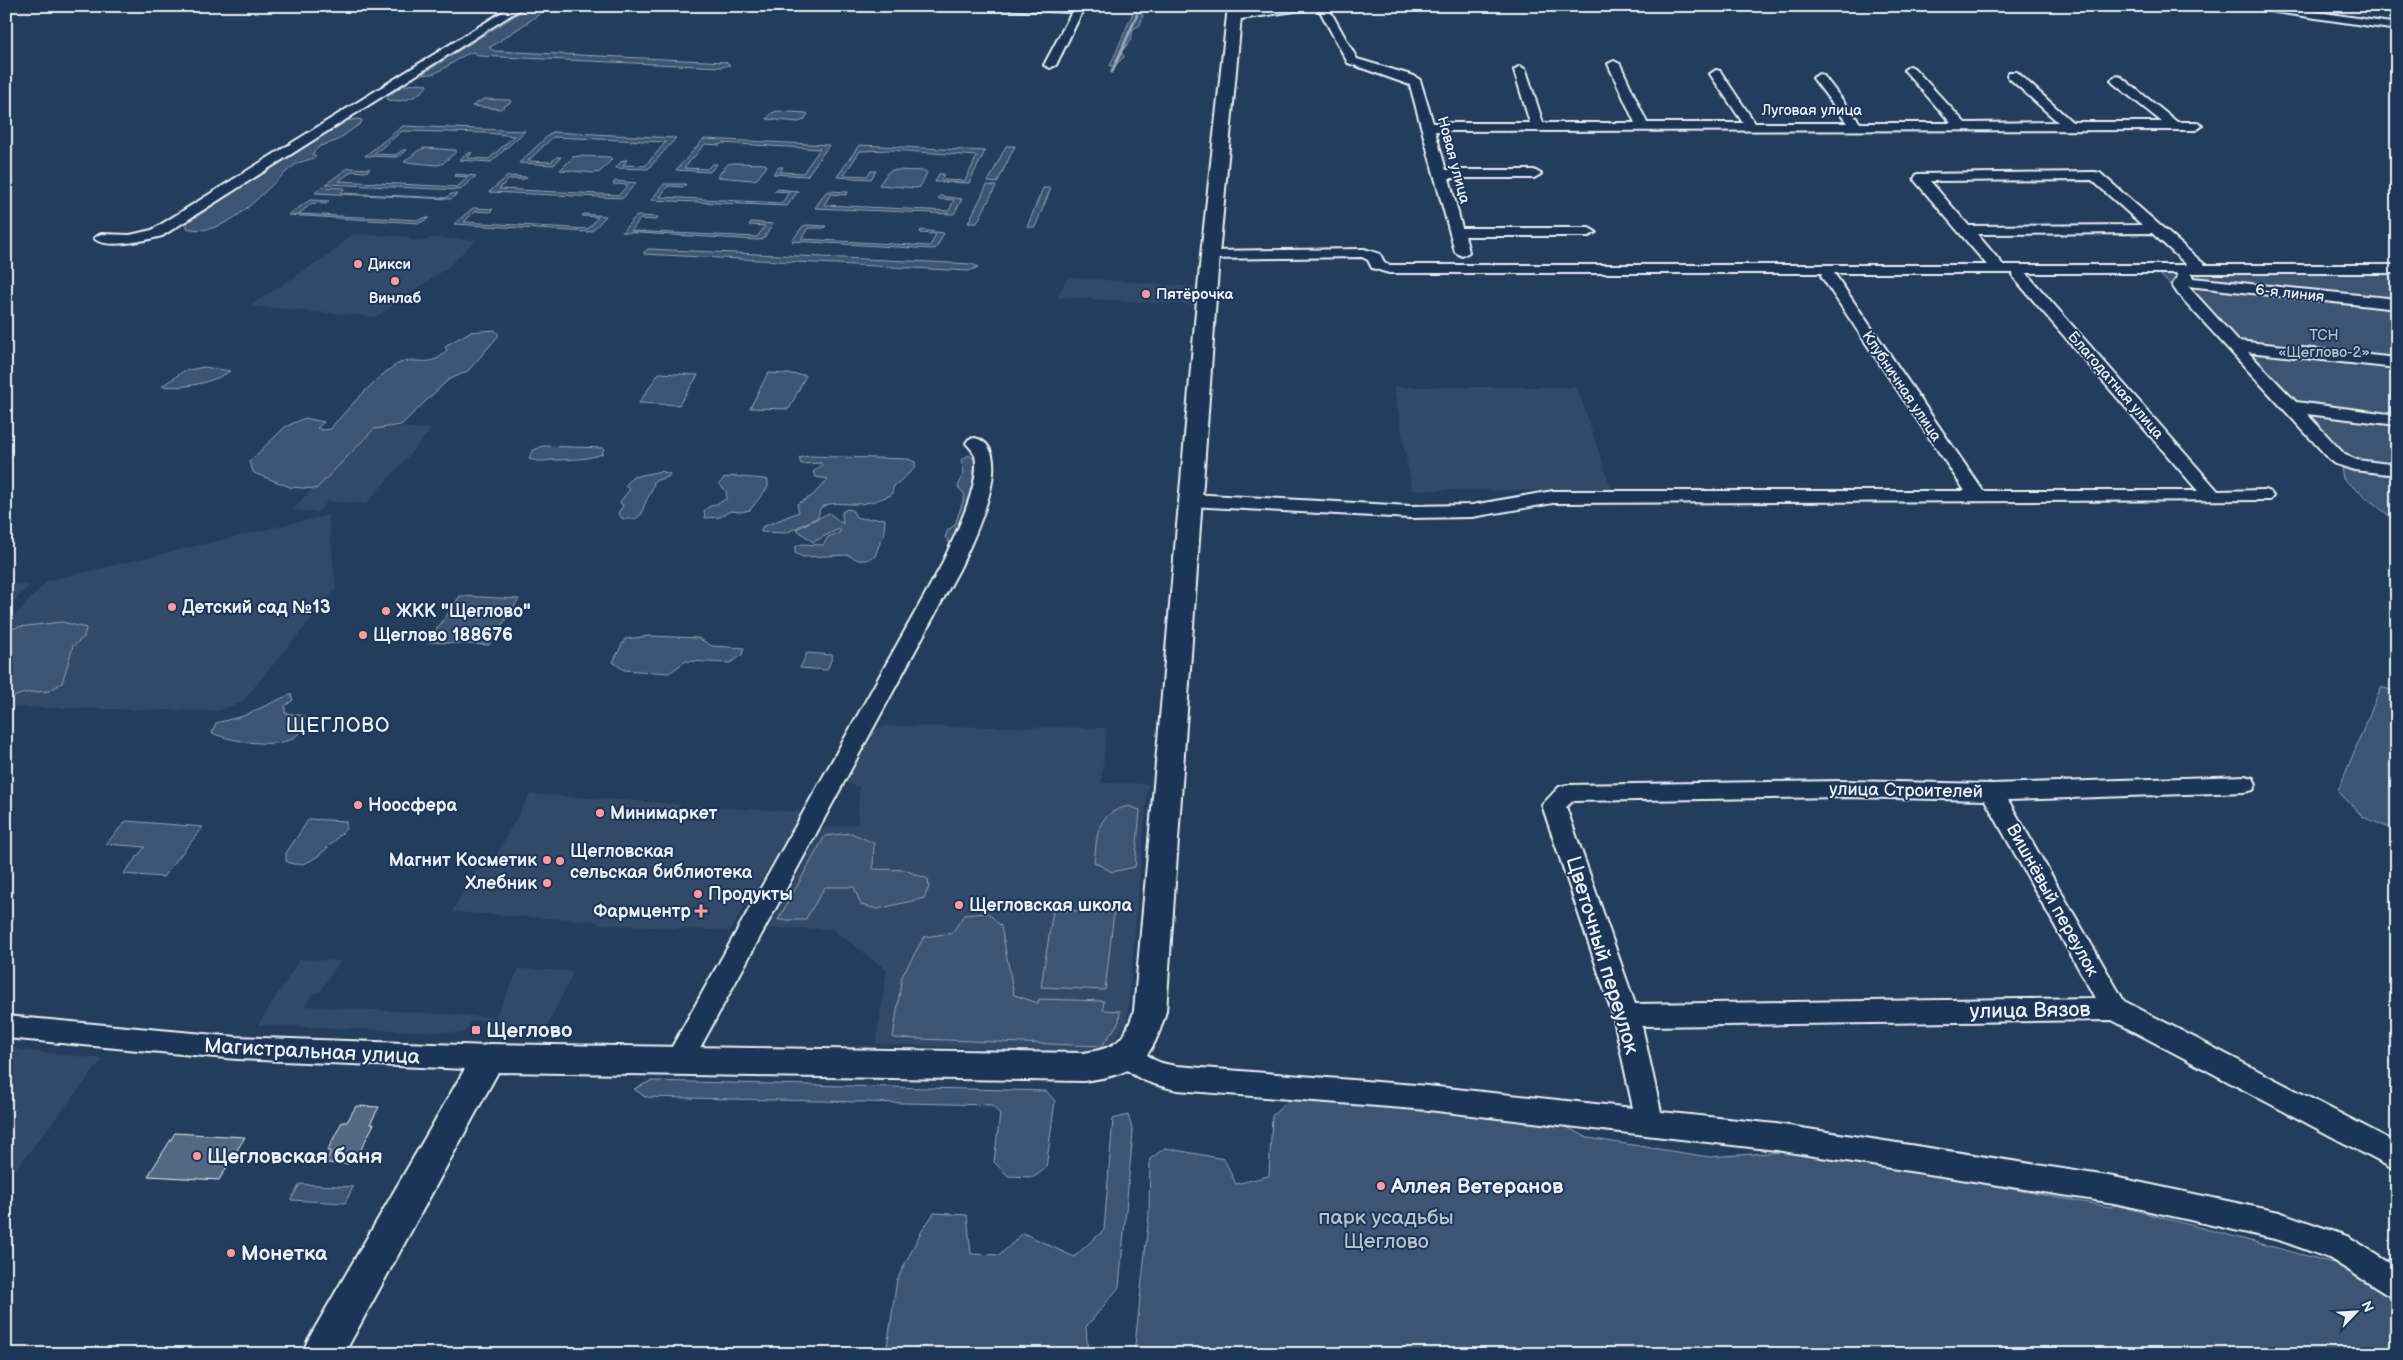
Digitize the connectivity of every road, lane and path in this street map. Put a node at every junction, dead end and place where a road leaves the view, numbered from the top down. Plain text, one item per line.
1 (520, 6) edge
2 (996, 6) edge
3 (1309, 6) edge
4 (1320, 6) edge
5 (2255, 6) edge
6 (1079, 8) edge
7 (1234, 12) edge
8 (2397, 27) edge
9 (1614, 64) dead end
10 (1050, 65) dead end
11 (1520, 70) dead end
12 (1910, 70) dead end
13 (1716, 74) dead end
14 (2013, 75) dead end
15 (1819, 78) dead end
16 (2117, 80) dead end
17 (1856, 126) junction
18 (1962, 126) junction
19 (2069, 126) junction
20 (2174, 126) junction
21 (2196, 126) dead end
22 (1429, 127) junction
23 (1538, 127) junction
24 (1643, 127) junction
25 (1752, 127) junction
26 (1442, 174) junction
27 (1534, 174) dead end
28 (2158, 229) junction
29 (1965, 230) junction
30 (1456, 232) junction
31 (1589, 232) dead end
32 (101, 238) dead end
33 (1462, 252) dead end
34 (1210, 255) junction
35 (2200, 268) junction
36 (1999, 269) junction
37 (2397, 269) edge
38 (2019, 275) dead end
39 (2181, 275) junction
40 (1828, 276) dead end
41 (2397, 304) edge
42 (2232, 345) junction
43 (2397, 363) edge
44 (2291, 407) junction
45 (2397, 420) edge
46 (975, 442) dead end
47 (2397, 470) edge
48 (1976, 495) junction
49 (2213, 496) junction
50 (2264, 496) dead end
51 (1190, 500) junction
52 (2245, 784) dead end
53 (1992, 792) junction
54 (1567, 793) joint
55 (2114, 1009) junction
56 (1626, 1015) junction
57 (6, 1028) edge
58 (1129, 1054) junction
59 (489, 1058) junction
60 (678, 1062) junction
61 (1650, 1123) junction
62 (2397, 1158) edge
63 (2397, 1284) edge
64 (322, 1354) edge

1 - 32 street
2 - 6 street
3 - 7 street
4 - 22 street, Новая улица
5 - 8 street
6 - 10 street
7 - 34 main road
9 - 24 street
11 - 23 street
12 - 18 street
13 - 25 street
14 - 19 street
15 - 17 street
16 - 20 street
17 - 18 street, Луговая улица
17 - 25 street, Луговая улица
18 - 19 street, Луговая улица
19 - 20 street, Луговая улица
20 - 21 street, Луговая улица
22 - 23 street, Луговая улица
22 - 26 street, Новая улица
23 - 24 street, Луговая улица
24 - 25 street, Луговая улица
26 - 27 street
26 - 30 street, Новая улица
28 - 29 street
28 - 29 street
28 - 35 street
29 - 36 street
30 - 31 street
30 - 33 street, Новая улица
34 - 36 street
34 - 51 main road
35 - 37 street
35 - 39 street
36 - 39 street
38 - 49 street, Благодатная улица
39 - 41 street, 6-я линия
39 - 42 street
40 - 48 street, Клубничная улица
42 - 43 street
42 - 44 street
44 - 45 street
44 - 47 street
46 - 60 street
48 - 49 street
48 - 51 street
49 - 50 street
51 - 58 main road
52 - 53 street, улица Строителей
53 - 54 street, улица Строителей
53 - 55 street, Вишнёвый переулок
54 - 56 street, Цветочный переулок
55 - 56 street, улица Вязов
55 - 62 street, улица Вязов
56 - 61 street, Цветочный переулок
57 - 59 street, Магистральная улица
58 - 60 main road, Магистральная улица
58 - 61 street
59 - 60 main road, Магистральная улица
59 - 64 main road
61 - 63 street

